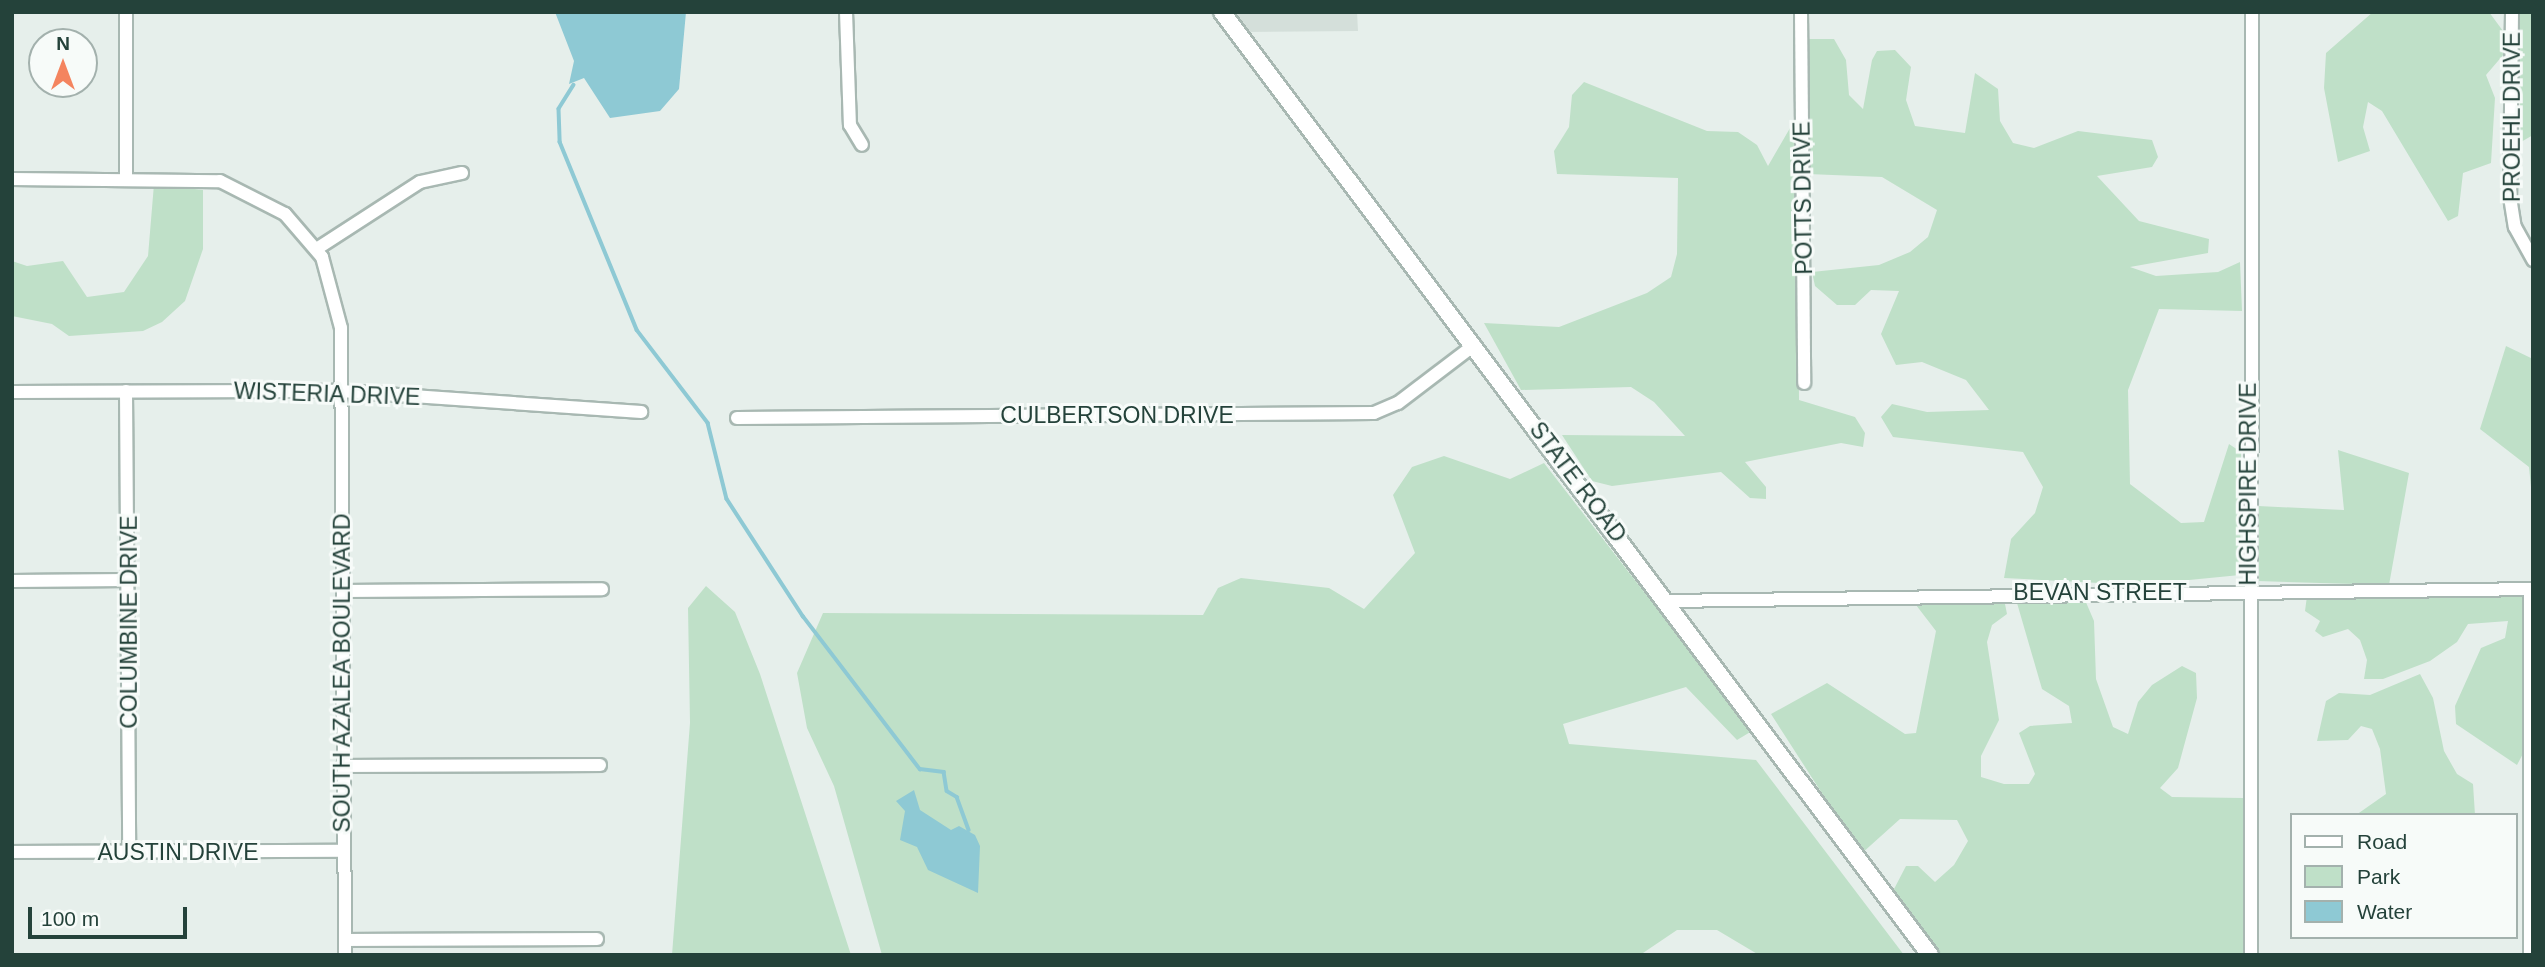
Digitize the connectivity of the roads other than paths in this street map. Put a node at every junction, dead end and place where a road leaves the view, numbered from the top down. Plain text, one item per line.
1 (125, 12) edge
2 (846, 12) edge
3 (1223, 12) edge
4 (1801, 12) edge
5 (2252, 12) edge
6 (2512, 12) edge
7 (862, 145) dead end
8 (462, 173) dead end
9 (126, 177) junction
10 (12, 178) edge
11 (318, 248) junction
12 (2533, 260) edge
13 (1474, 345) junction
14 (1804, 383) dead end
15 (126, 391) junction
16 (341, 391) junction
17 (12, 392) edge
18 (641, 412) dead end
19 (737, 418) dead end
20 (128, 580) junction
21 (12, 581) edge
22 (602, 589) dead end
23 (2531, 590) edge
24 (343, 591) junction
25 (2248, 592) junction
26 (1667, 600) junction
27 (600, 765) dead end
28 (344, 766) junction
29 (343, 851) junction
30 (12, 852) edge
31 (129, 852) junction
32 (597, 939) dead end
33 (345, 940) junction
34 (345, 955) edge
35 (1930, 955) edge
36 (2251, 955) edge
37 (2530, 955) edge

1 - 9 street
2 - 7 street
3 - 13 street, STATE ROAD
4 - 14 street, POTTS DRIVE
5 - 25 street, HIGHSPIRE DRIVE
6 - 12 street, PROEHL DRIVE
8 - 11 street
9 - 10 street
9 - 11 street
11 - 16 street, SOUTH AZALEA BOULEVARD
13 - 19 street, CULBERTSON DRIVE
13 - 26 street, STATE ROAD
15 - 16 street, WISTERIA DRIVE
15 - 17 street, WISTERIA DRIVE
15 - 20 street, COLUMBINE DRIVE
16 - 18 street, WISTERIA DRIVE
16 - 24 street, SOUTH AZALEA BOULEVARD
20 - 21 street
20 - 31 street, COLUMBINE DRIVE
22 - 24 street
23 - 25 street, BEVAN STREET
23 - 37 street
24 - 28 street, SOUTH AZALEA BOULEVARD
25 - 26 street, BEVAN STREET
25 - 36 street, HIGHSPIRE DRIVE
26 - 35 street, STATE ROAD
27 - 28 street
28 - 29 street, SOUTH AZALEA BOULEVARD
29 - 31 street, AUSTIN DRIVE
29 - 33 street, SOUTH AZALEA BOULEVARD
30 - 31 street, AUSTIN DRIVE
32 - 33 street
33 - 34 street, SOUTH AZALEA BOULEVARD

